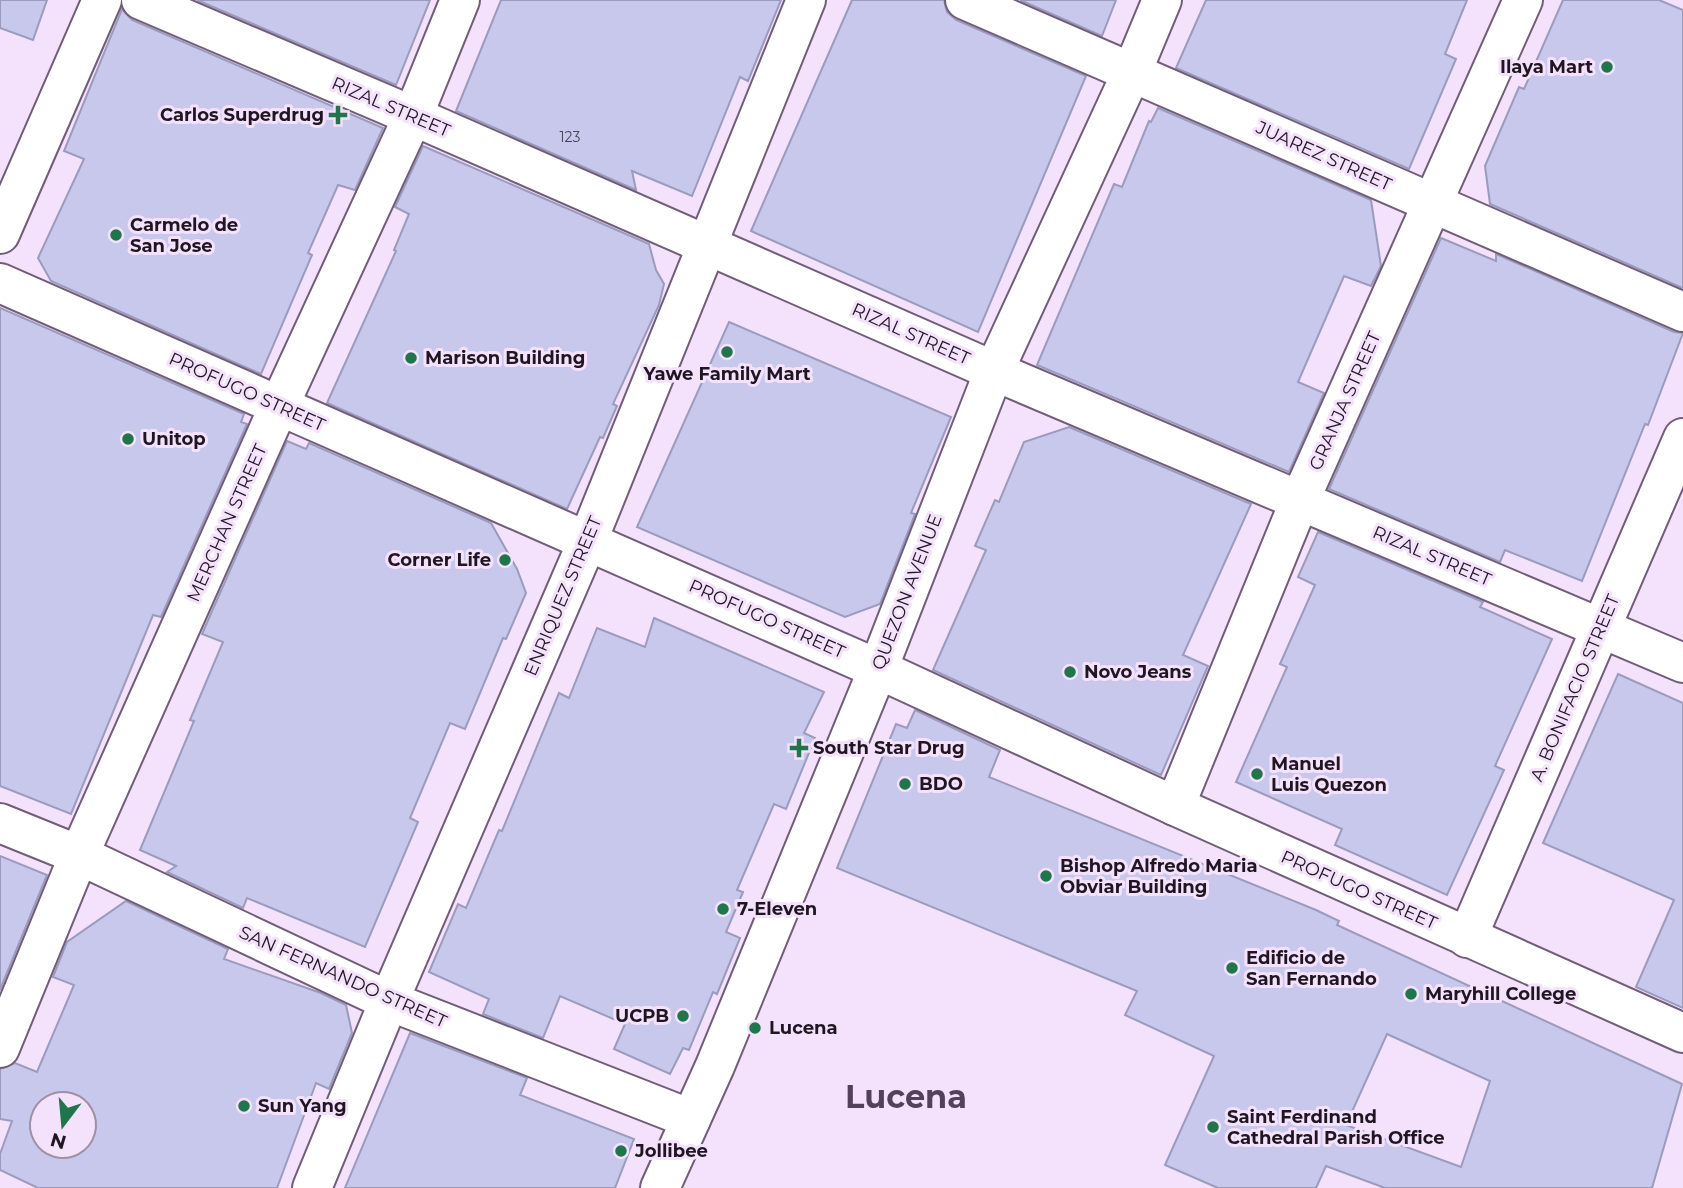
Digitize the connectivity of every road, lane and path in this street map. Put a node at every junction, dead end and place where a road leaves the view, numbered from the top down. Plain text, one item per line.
1 (102, 0) edge
2 (141, 0) edge
3 (460, 0) edge
4 (806, 0) edge
5 (965, 0) edge
6 (1163, 0) edge
7 (1524, 0) edge
8 (1132, 72) junction
9 (413, 116) junction
10 (1434, 204) junction
11 (0, 234) edge
12 (706, 244) junction
13 (0, 283) edge
14 (1683, 312) edge
15 (994, 371) junction
16 (279, 406) junction
17 (1683, 438) edge
18 (1300, 500) junction
19 (588, 540) junction
20 (1601, 627) junction
21 (1683, 663) edge
22 (878, 669) junction
23 (1175, 806) junction
24 (0, 823) edge
25 (79, 855) junction
26 (1467, 938) junction
27 (389, 1001) junction
28 (1683, 1033) edge
29 (0, 1048) edge
30 (691, 1119) junction
31 (312, 1188) edge
32 (660, 1188) edge

1 - 11 street
2 - 9 street, RIZAL STREET
3 - 9 street, MERCHAN STREET
4 - 12 street, ENRIQUEZ STREET
5 - 8 street, JUAREZ STREET
6 - 8 street, QUEZON AVENUE
7 - 10 street, GRANJA STREET
8 - 10 street, JUAREZ STREET
8 - 15 street, QUEZON AVENUE
9 - 12 street, RIZAL STREET
9 - 16 street, MERCHAN STREET
10 - 14 street, JUAREZ STREET
10 - 18 street, GRANJA STREET
12 - 15 street, RIZAL STREET
12 - 19 street, ENRIQUEZ STREET
13 - 16 street, PROFUGO STREET
15 - 18 street, RIZAL STREET
15 - 22 street, QUEZON AVENUE
16 - 19 street, PROFUGO STREET
16 - 25 street, MERCHAN STREET
17 - 20 street, A. BONIFACIO STREET
18 - 20 street, RIZAL STREET
18 - 23 street, GRANJA STREET
19 - 22 street, PROFUGO STREET
19 - 27 street, ENRIQUEZ STREET
20 - 21 street, RIZAL STREET
20 - 26 street, A. BONIFACIO STREET
22 - 23 street, PROFUGO STREET
22 - 30 street, QUEZON AVENUE
23 - 26 street, PROFUGO STREET
24 - 25 street, SAN FERNANDO STREET
25 - 27 street, SAN FERNANDO STREET
25 - 29 street, MERCHAN STREET
26 - 28 street, PROFUGO STREET
27 - 30 street, SAN FERNANDO STREET
27 - 31 street, ENRIQUEZ STREET
30 - 32 street, QUEZON AVENUE

